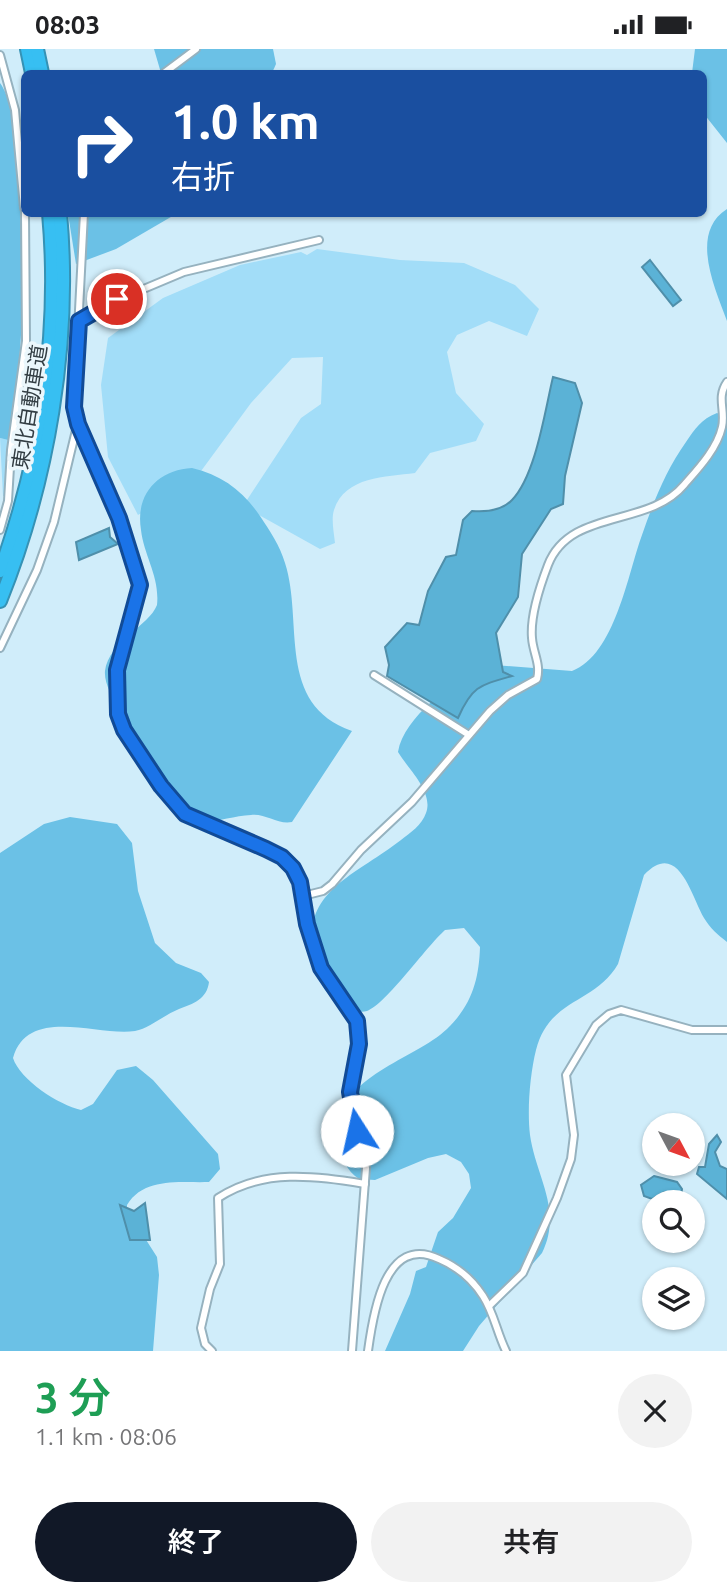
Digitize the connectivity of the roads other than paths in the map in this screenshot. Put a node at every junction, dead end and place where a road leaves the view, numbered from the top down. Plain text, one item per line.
1 (27, 49) edge
2 (37, 49) edge
3 (196, 49) edge
4 (0, 55) edge
5 (31, 70) edge
6 (41, 70) edge
7 (168, 70) edge
8 (21, 171) edge
9 (25, 217) edge
10 (49, 217) edge
11 (60, 217) edge
12 (84, 217) edge
13 (319, 240) dead end
14 (79, 321) junction
15 (727, 382) edge
16 (78, 424) junction
17 (0, 500) edge
18 (8, 501) junction
19 (0, 530) edge
20 (0, 571) edge
21 (0, 601) edge
22 (0, 648) edge
23 (374, 675) dead end
24 (469, 735) junction
25 (303, 896) junction
26 (727, 1030) edge
27 (365, 1184) junction
28 (489, 1306) junction
29 (212, 1351) edge
30 (352, 1351) edge
31 (368, 1351) edge
32 (506, 1351) edge

1 - 5 highway
2 - 6 highway
3 - 7 street
4 - 8 street
9 - 18 street
10 - 20 highway, 東北自動車道
11 - 21 highway, 東北自動車道
12 - 14 street
13 - 14 street
14 - 16 street
15 - 24 street
16 - 22 street
16 - 25 street
17 - 18 street
18 - 19 street
23 - 24 street
24 - 25 street
25 - 27 street
26 - 28 street
27 - 29 street
27 - 30 street
28 - 31 street
28 - 32 street

